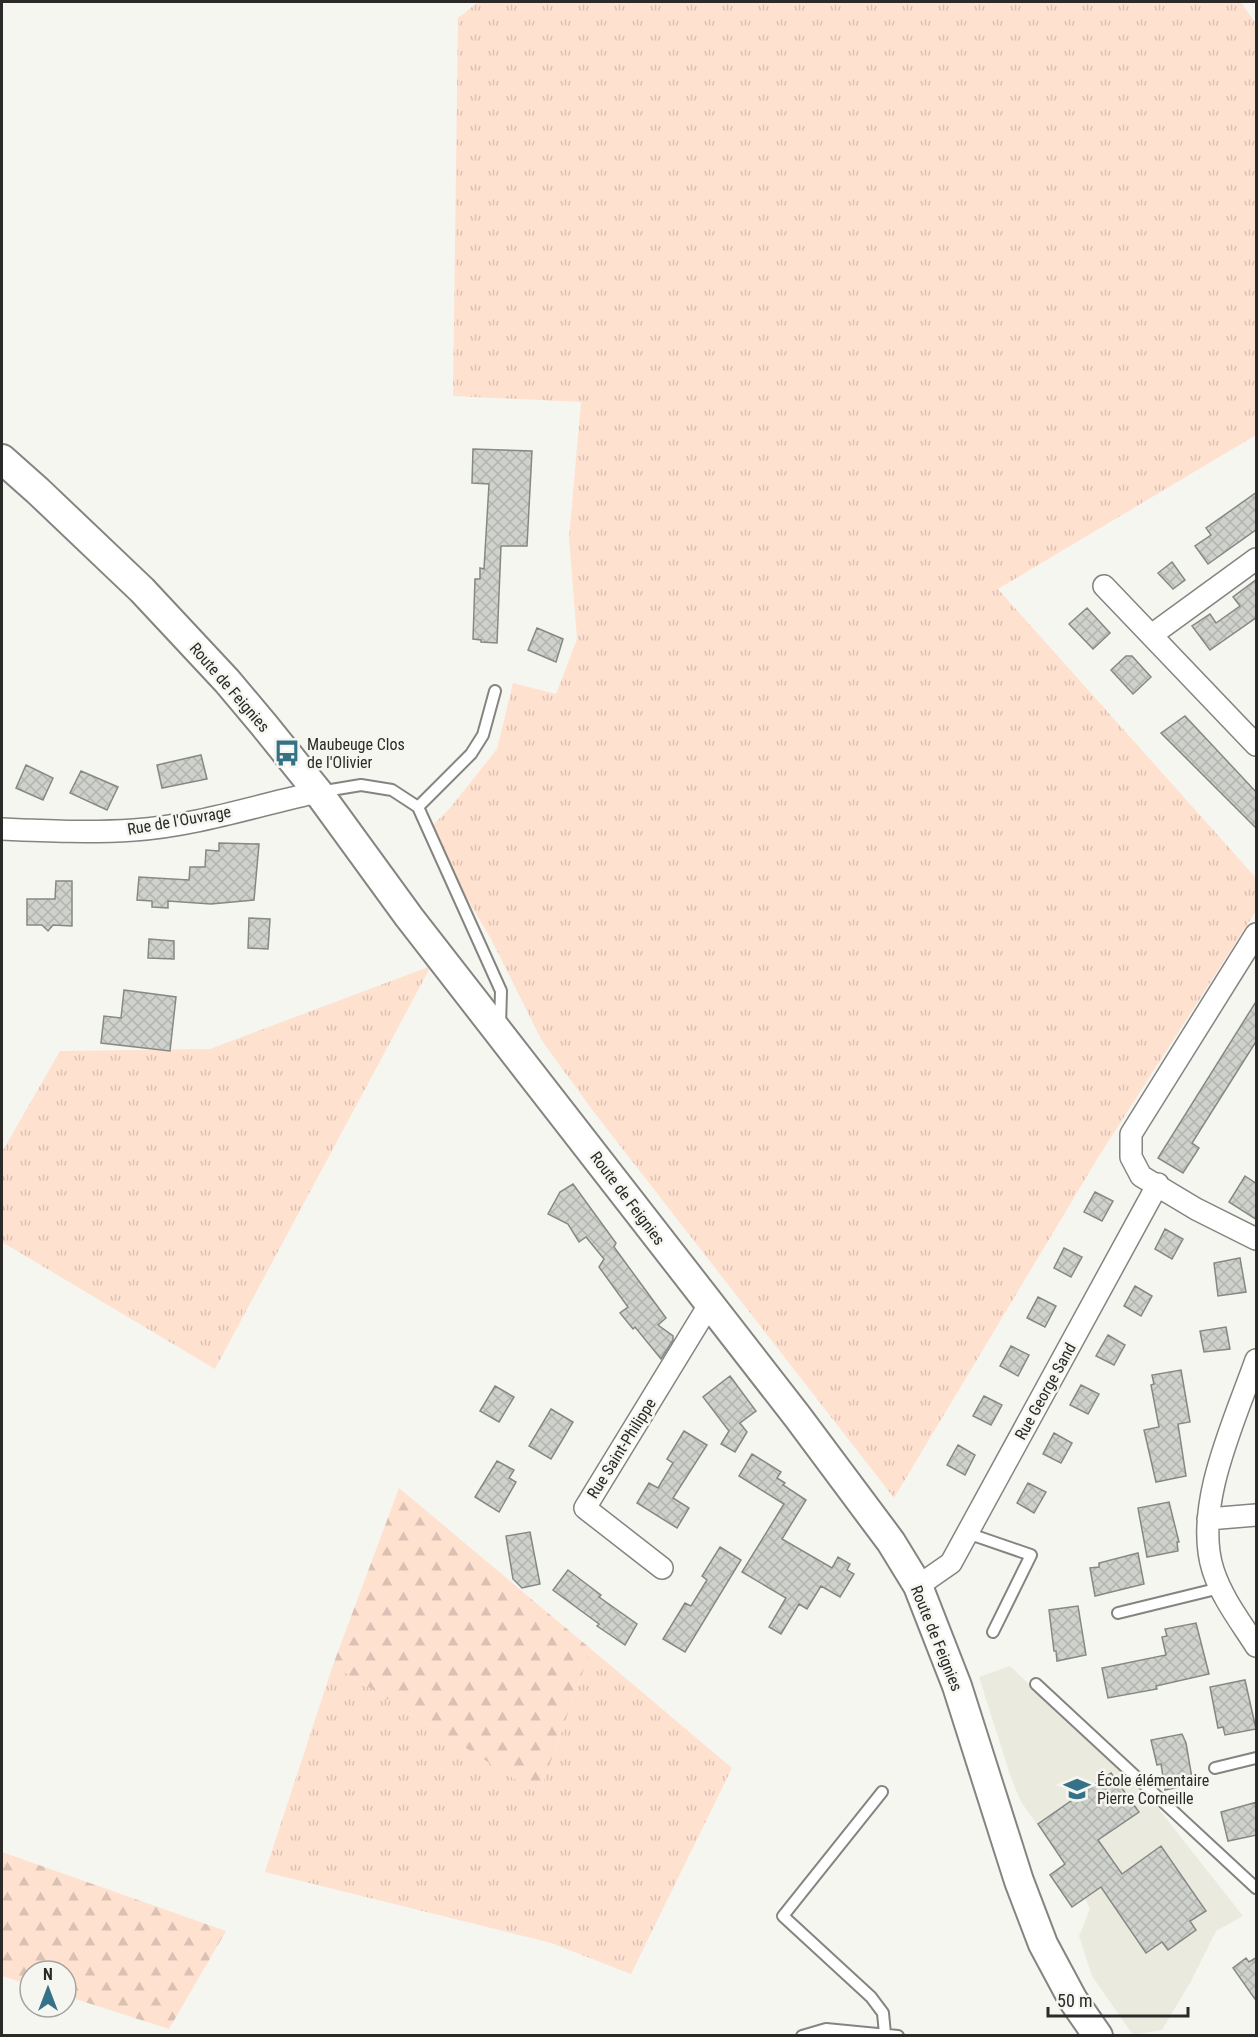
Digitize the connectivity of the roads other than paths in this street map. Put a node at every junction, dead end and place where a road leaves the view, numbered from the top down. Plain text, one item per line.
1 (2, 459) edge
2 (1257, 559) edge
3 (1104, 586) dead end
4 (1153, 634) junction
5 (495, 691) dead end
6 (1257, 746) edge
7 (318, 792) junction
8 (418, 807) junction
9 (2, 829) edge
10 (1257, 934) edge
11 (500, 1032) junction
12 (1158, 1184) junction
13 (1257, 1239) edge
14 (709, 1305) junction
15 (1257, 1360) edge
16 (1257, 1515) edge
17 (1208, 1519) junction
18 (967, 1533) junction
19 (663, 1568) dead end
20 (918, 1587) junction
21 (1220, 1588) junction
22 (1118, 1613) dead end
23 (993, 1632) dead end
24 (1257, 1646) edge
25 (1036, 1684) dead end
26 (1257, 1758) edge
27 (1215, 1768) dead end
28 (882, 1792) dead end
29 (1257, 1888) edge
30 (885, 2034) edge
31 (802, 2036) edge
32 (898, 2036) edge
33 (1098, 2036) edge

1 - 7 street, Route de Feignies
2 - 4 street
3 - 4 street
4 - 6 street
5 - 8 lane
7 - 8 lane
7 - 9 street, Rue de l'Ouvrage
7 - 11 street, Route de Feignies
8 - 11 lane
10 - 12 street
11 - 14 street, Route de Feignies
12 - 13 street
12 - 18 street, Rue George Sand
14 - 19 street, Rue Saint-Philippe
14 - 20 street, Route de Feignies
15 - 17 street
16 - 17 street
17 - 21 street
18 - 20 street, Rue George Sand
18 - 23 lane
20 - 33 street, Route de Feignies
21 - 22 lane
21 - 24 street
25 - 29 lane
26 - 27 lane
28 - 30 lane
30 - 31 lane
30 - 32 lane

